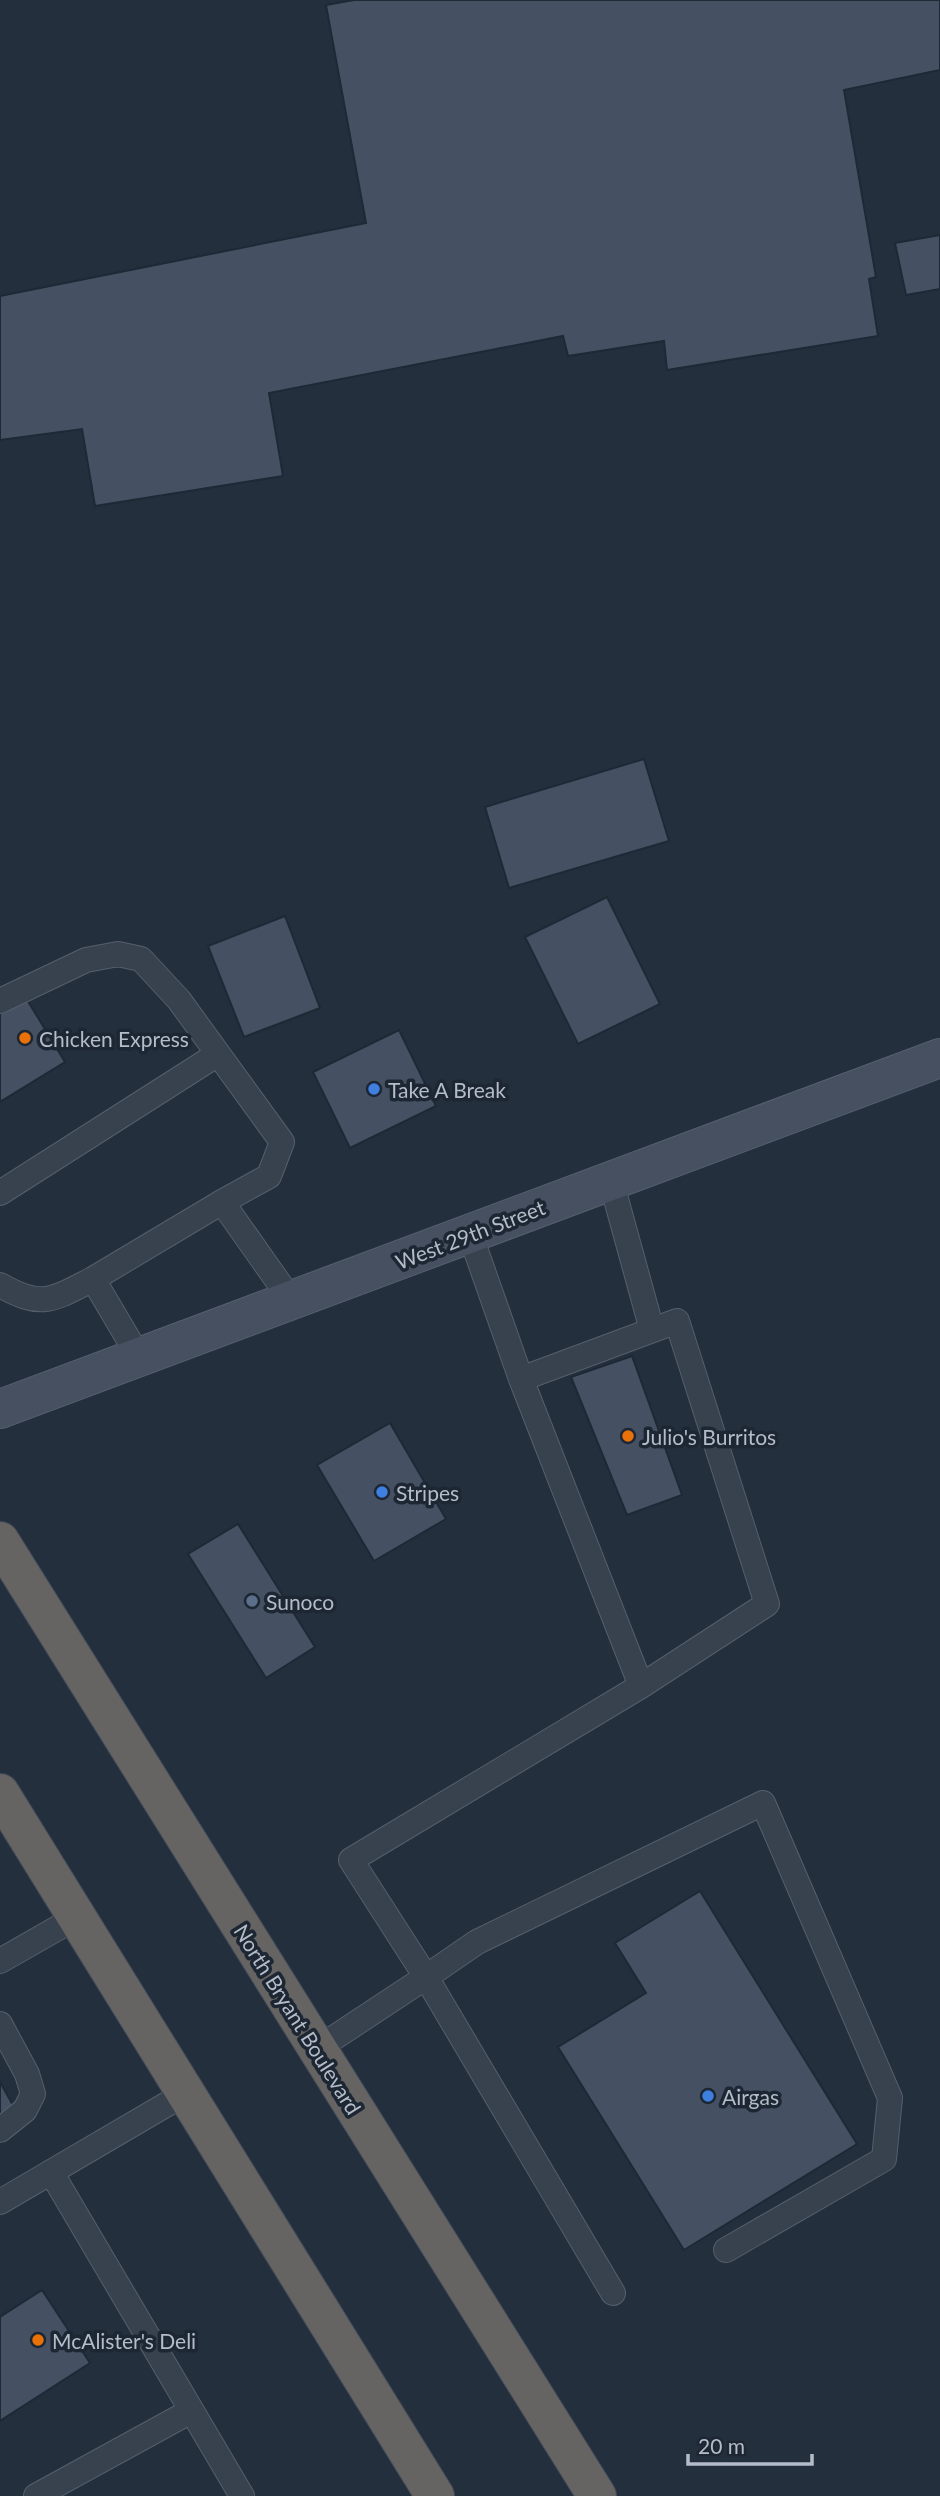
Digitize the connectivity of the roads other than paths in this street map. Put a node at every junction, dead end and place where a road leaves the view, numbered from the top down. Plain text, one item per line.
1 (0, 1001) edge
2 (218, 1054) junction
3 (940, 1058) edge
4 (611, 1181) junction
5 (0, 1192) edge
6 (222, 1202) junction
7 (470, 1234) junction
8 (93, 1279) junction
9 (0, 1285) edge
10 (291, 1300) junction
11 (652, 1330) junction
12 (139, 1357) junction
13 (521, 1379) junction
14 (0, 1409) edge
15 (0, 1541) edge
16 (642, 1686) junction
17 (5, 1812) edge
18 (77, 1917) junction
19 (0, 1961) edge
20 (426, 1977) junction
21 (0, 2024) edge
22 (317, 2049) junction
23 (186, 2093) junction
24 (0, 2130) edge
25 (51, 2172) junction
26 (0, 2202) edge
27 (726, 2250) dead end
28 (613, 2293) dead end
29 (191, 2411) junction
30 (36, 2496) edge
31 (242, 2496) edge
32 (435, 2496) edge
33 (597, 2496) edge

1 - 2 lane
2 - 5 lane
2 - 6 lane
3 - 4 main road, West 29th Street
4 - 7 main road, West 29th Street
4 - 11 lane
6 - 8 lane
6 - 10 lane
7 - 10 main road, West 29th Street
7 - 13 lane
8 - 9 lane
8 - 12 lane
10 - 12 main road, West 29th Street
11 - 13 lane
11 - 16 lane
12 - 14 main road, West 29th Street
13 - 16 lane
15 - 22 highway, North Bryant Boulevard
16 - 20 lane
17 - 18 highway
18 - 19 lane
18 - 23 highway
20 - 22 lane
20 - 27 lane
20 - 28 lane
21 - 24 lane
22 - 33 highway, North Bryant Boulevard
23 - 25 lane
23 - 32 highway
25 - 26 lane
25 - 29 lane
29 - 30 lane
29 - 31 lane

